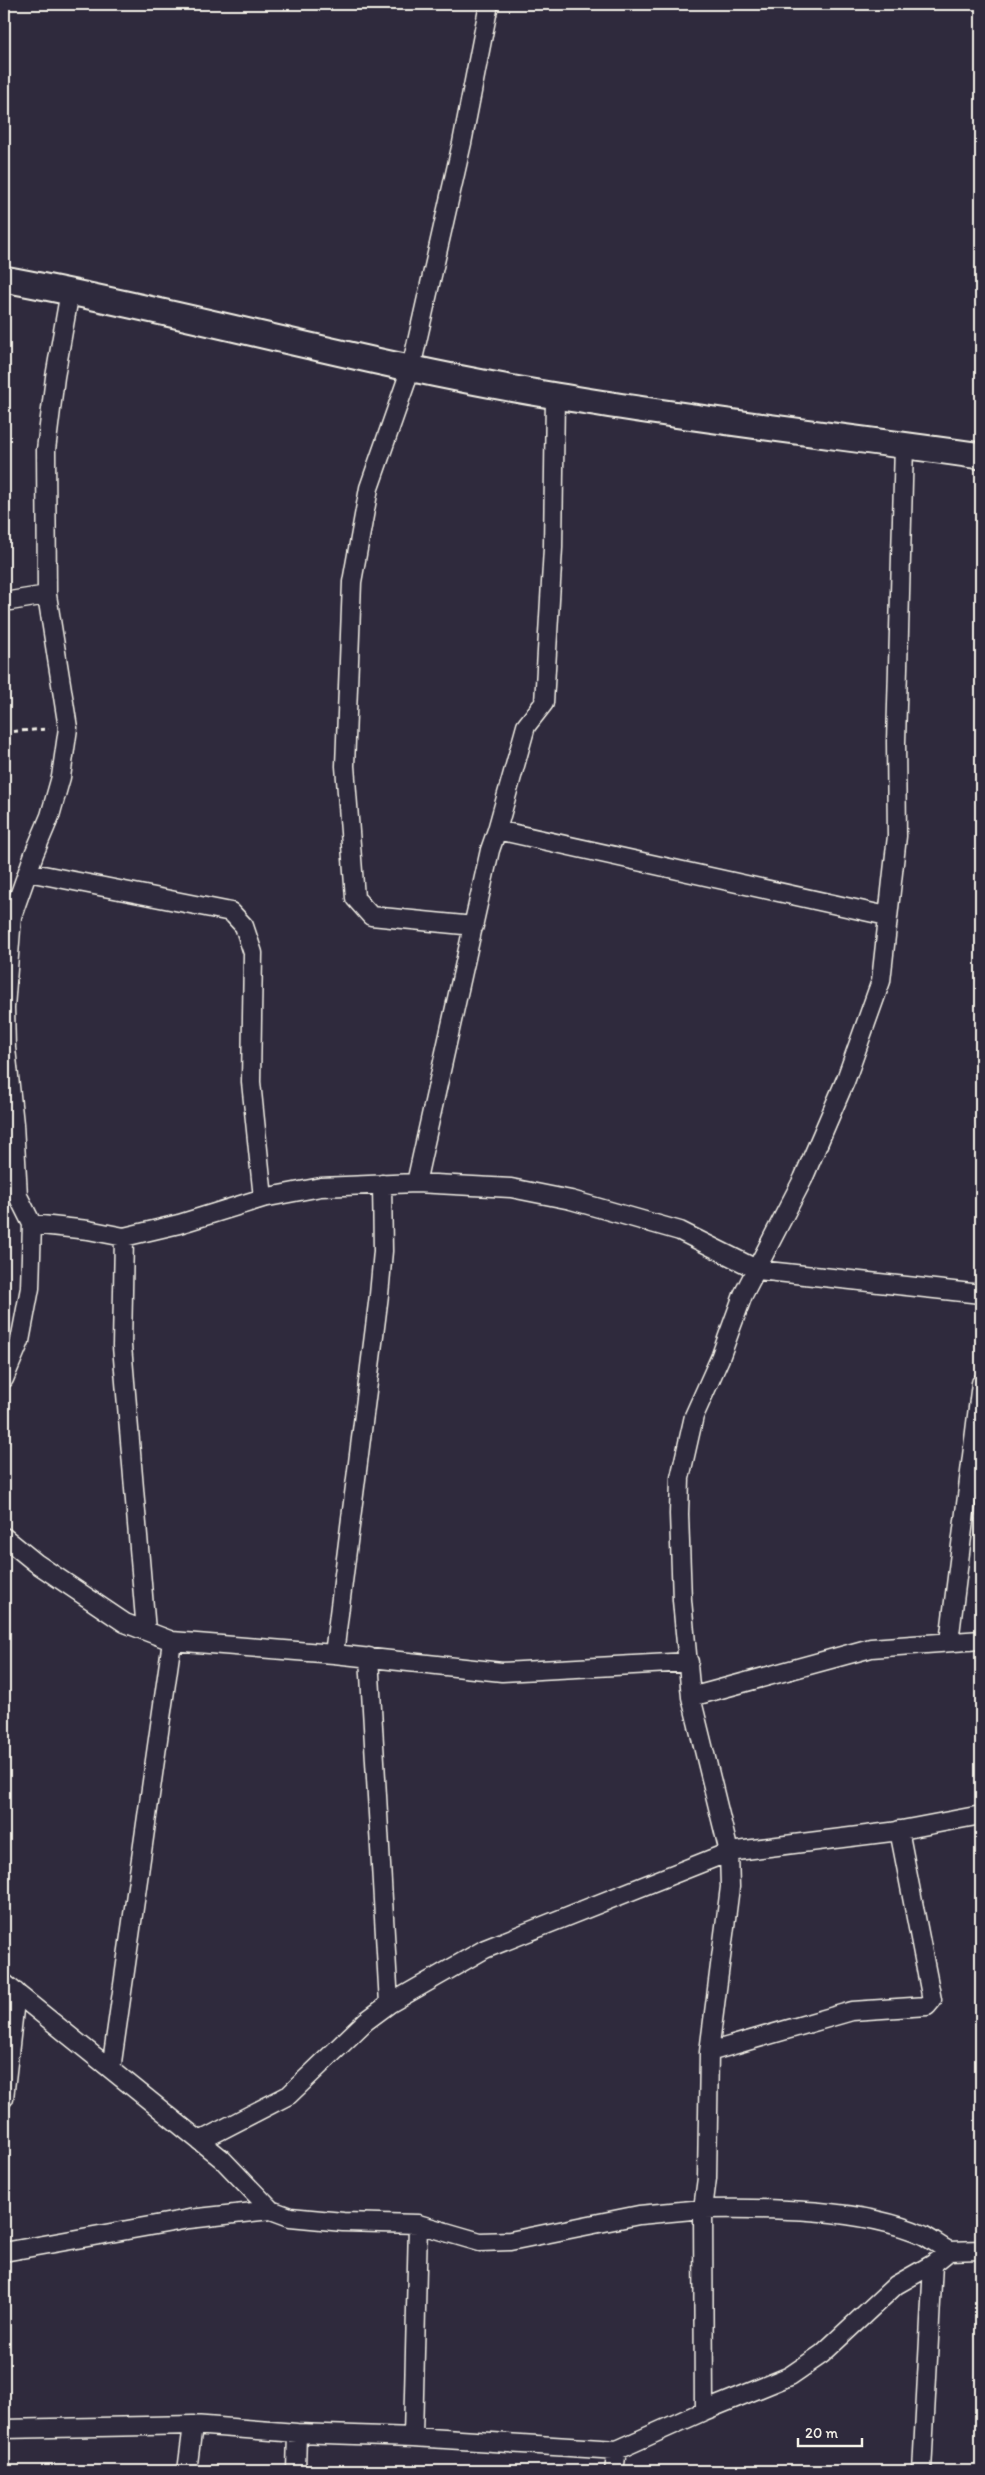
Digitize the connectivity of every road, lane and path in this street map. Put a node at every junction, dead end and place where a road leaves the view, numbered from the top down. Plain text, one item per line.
1 (489, 4) edge
2 (4, 279) edge
3 (70, 291) junction
4 (411, 368) junction
5 (555, 396) junction
6 (904, 445) junction
7 (981, 456) edge
8 (48, 595) junction
9 (4, 602) edge
10 (68, 728) junction
11 (4, 732) edge
12 (497, 830) junction
13 (28, 872) junction
14 (887, 916) junction
15 (474, 926) junction
16 (4, 1008) edge
17 (416, 1183) junction
18 (382, 1184) junction
19 (11, 1194) edge
20 (263, 1198) junction
21 (32, 1224) junction
22 (124, 1237) junction
23 (758, 1270) junction
24 (981, 1294) edge
25 (4, 1379) edge
26 (981, 1383) edge
27 (4, 1537) edge
28 (146, 1631) junction
29 (981, 1640) edge
30 (172, 1641) junction
31 (948, 1642) junction
32 (334, 1654) junction
33 (369, 1657) junction
34 (689, 1662) junction
35 (691, 1697) junction
36 (981, 1815) edge
37 (899, 1830) junction
38 (729, 1852) junction
39 (10, 1988) edge
40 (389, 2004) junction
41 (709, 2052) junction
42 (111, 2069) junction
43 (4, 2098) edge
44 (200, 2141) junction
45 (703, 2208) junction
46 (271, 2210) junction
47 (418, 2224) junction
48 (981, 2250) edge
49 (949, 2251) junction
50 (4, 2252) edge
51 (933, 2264) junction
52 (704, 2411) junction
53 (193, 2425) junction
54 (4, 2429) edge
55 (297, 2433) junction
56 (413, 2437) junction
57 (617, 2450) junction
58 (188, 2471) edge
59 (296, 2471) edge
60 (614, 2471) edge
61 (922, 2471) edge

1 - 4 street
2 - 3 street
3 - 4 street
3 - 8 street
4 - 5 street
4 - 15 street
5 - 6 street
5 - 12 street
6 - 7 street
6 - 14 street
8 - 9 street
8 - 10 street
10 - 11 path
10 - 13 street
12 - 14 street
12 - 15 street
13 - 16 street
13 - 20 street
14 - 23 street
15 - 17 street
16 - 19 street
17 - 18 street
17 - 23 street
18 - 20 street
18 - 32 street
19 - 21 street
20 - 22 street
21 - 22 street
21 - 25 street
22 - 28 street
23 - 24 street
23 - 34 street
26 - 31 street
27 - 28 street
28 - 30 street
29 - 31 street
30 - 32 street
30 - 42 street
31 - 35 street
32 - 33 street
33 - 34 street
33 - 40 street
34 - 35 street
35 - 38 street
36 - 37 street
37 - 38 street
37 - 41 street
38 - 40 street
38 - 41 street
39 - 42 street
39 - 43 street
40 - 44 street
41 - 45 street
42 - 44 street
44 - 46 street
45 - 47 street
45 - 49 street
45 - 52 street
46 - 47 street
46 - 50 street
47 - 56 street
48 - 49 street
49 - 51 street
51 - 52 street
51 - 61 street
52 - 57 street
53 - 54 street
53 - 55 street
53 - 58 street
55 - 56 street
55 - 59 street
56 - 57 street
57 - 60 street

